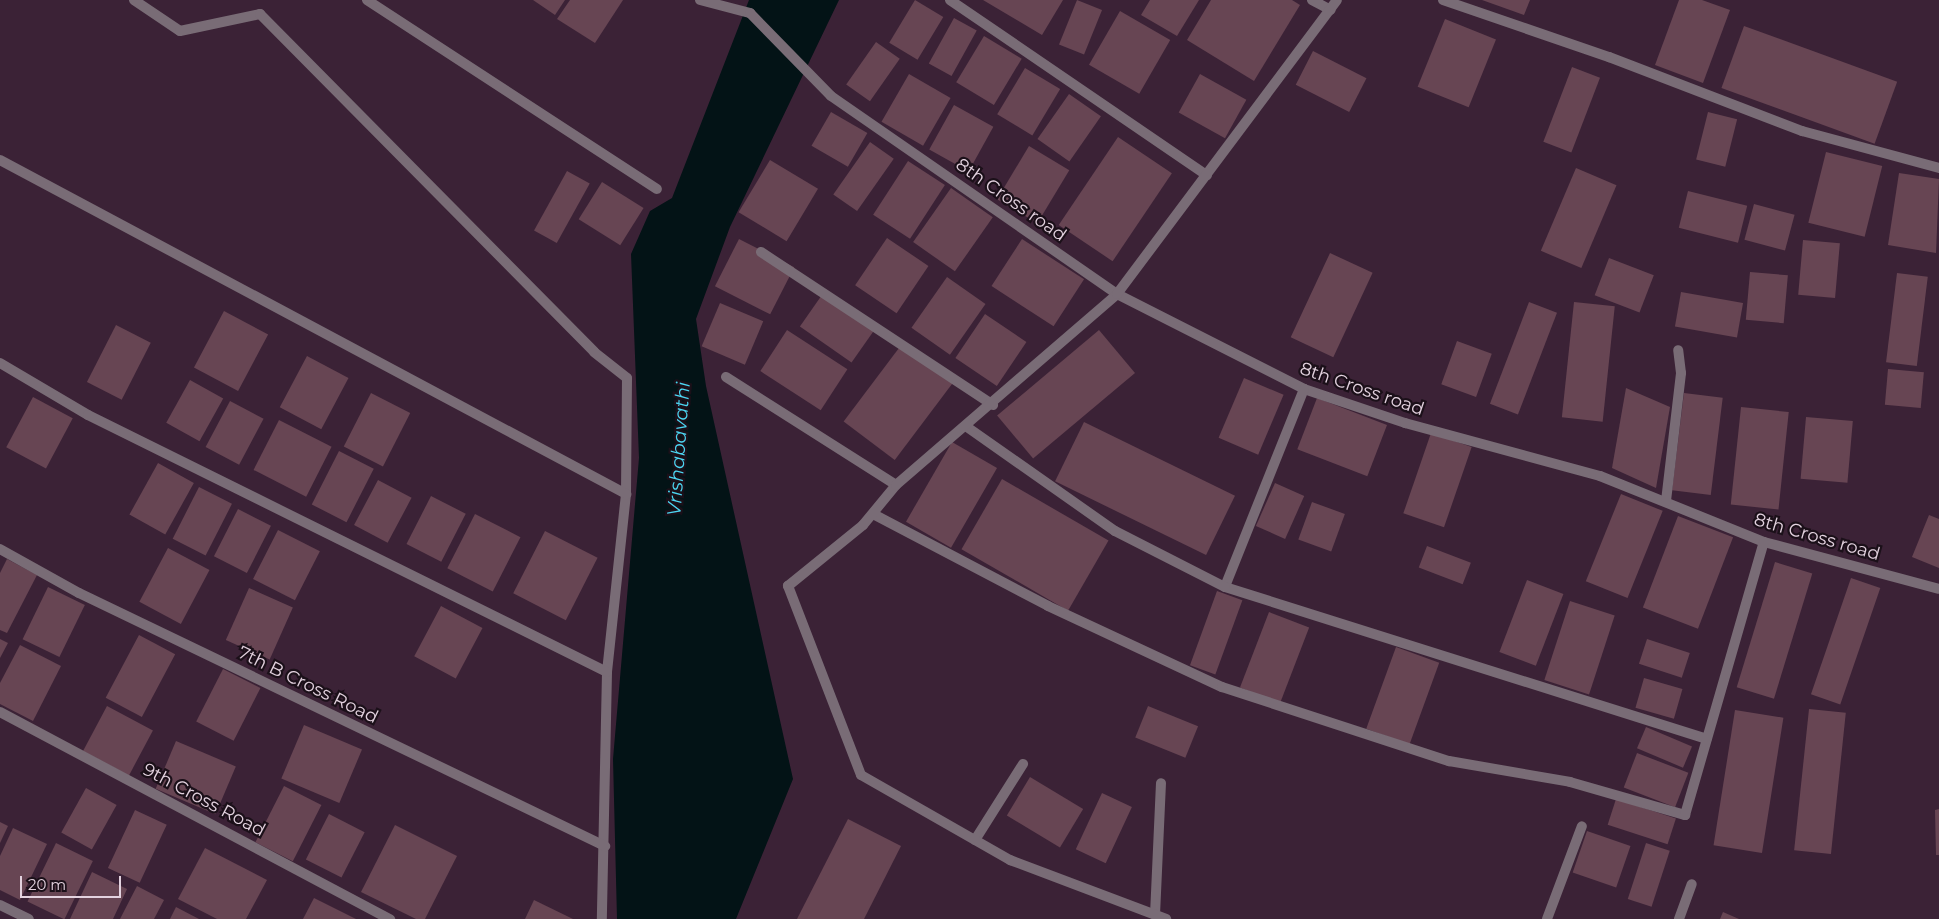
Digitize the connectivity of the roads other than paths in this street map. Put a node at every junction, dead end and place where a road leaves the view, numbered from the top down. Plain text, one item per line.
1 (134, 0) edge
2 (367, 0) edge
3 (700, 0) edge
4 (950, 0) edge
5 (1312, 0) edge
6 (1337, 0) edge
7 (1443, 0) edge
8 (1331, 10) junction
9 (0, 160) edge
10 (1939, 168) edge
11 (1207, 175) junction
12 (657, 189) dead end
13 (761, 252) dead end
14 (1117, 294) junction
15 (1678, 350) dead end
16 (0, 363) edge
17 (726, 377) dead end
18 (1304, 389) junction
19 (993, 405) junction
20 (967, 426) junction
21 (896, 485) junction
22 (626, 494) junction
23 (1666, 501) junction
24 (875, 515) junction
25 (1764, 542) junction
26 (0, 549) edge
27 (1225, 587) junction
28 (1939, 589) edge
29 (607, 672) junction
30 (0, 712) edge
31 (1707, 739) junction
32 (1023, 764) dead end
33 (1161, 783) dead end
34 (1582, 826) dead end
35 (975, 840) junction
36 (604, 846) junction
37 (1692, 884) dead end
38 (0, 905) edge
39 (1155, 915) junction
40 (29, 919) edge
41 (390, 919) edge
42 (602, 919) edge
43 (1166, 919) edge
44 (1547, 919) edge
45 (1679, 919) edge

1 - 22 street
2 - 12 street
3 - 14 street, 8th Cross road
4 - 11 street
5 - 8 street
6 - 8 street
7 - 10 street
8 - 11 street
9 - 22 street
11 - 14 street
13 - 19 street
14 - 18 street, 8th Cross road
14 - 19 street
15 - 23 street
16 - 29 street
17 - 21 street
18 - 23 street, 8th Cross road
18 - 27 street
19 - 20 street
20 - 21 street
20 - 27 street
21 - 24 street
22 - 29 street
23 - 25 street, 8th Cross road
24 - 31 street
24 - 35 street
25 - 28 street, 8th Cross road
25 - 31 street
26 - 36 street, 7th B Cross Road
27 - 31 street
29 - 36 street
30 - 41 street, 9th Cross Road
32 - 35 street
33 - 39 street
34 - 44 street
35 - 39 street
36 - 42 street
37 - 45 street
38 - 40 street
39 - 43 street

